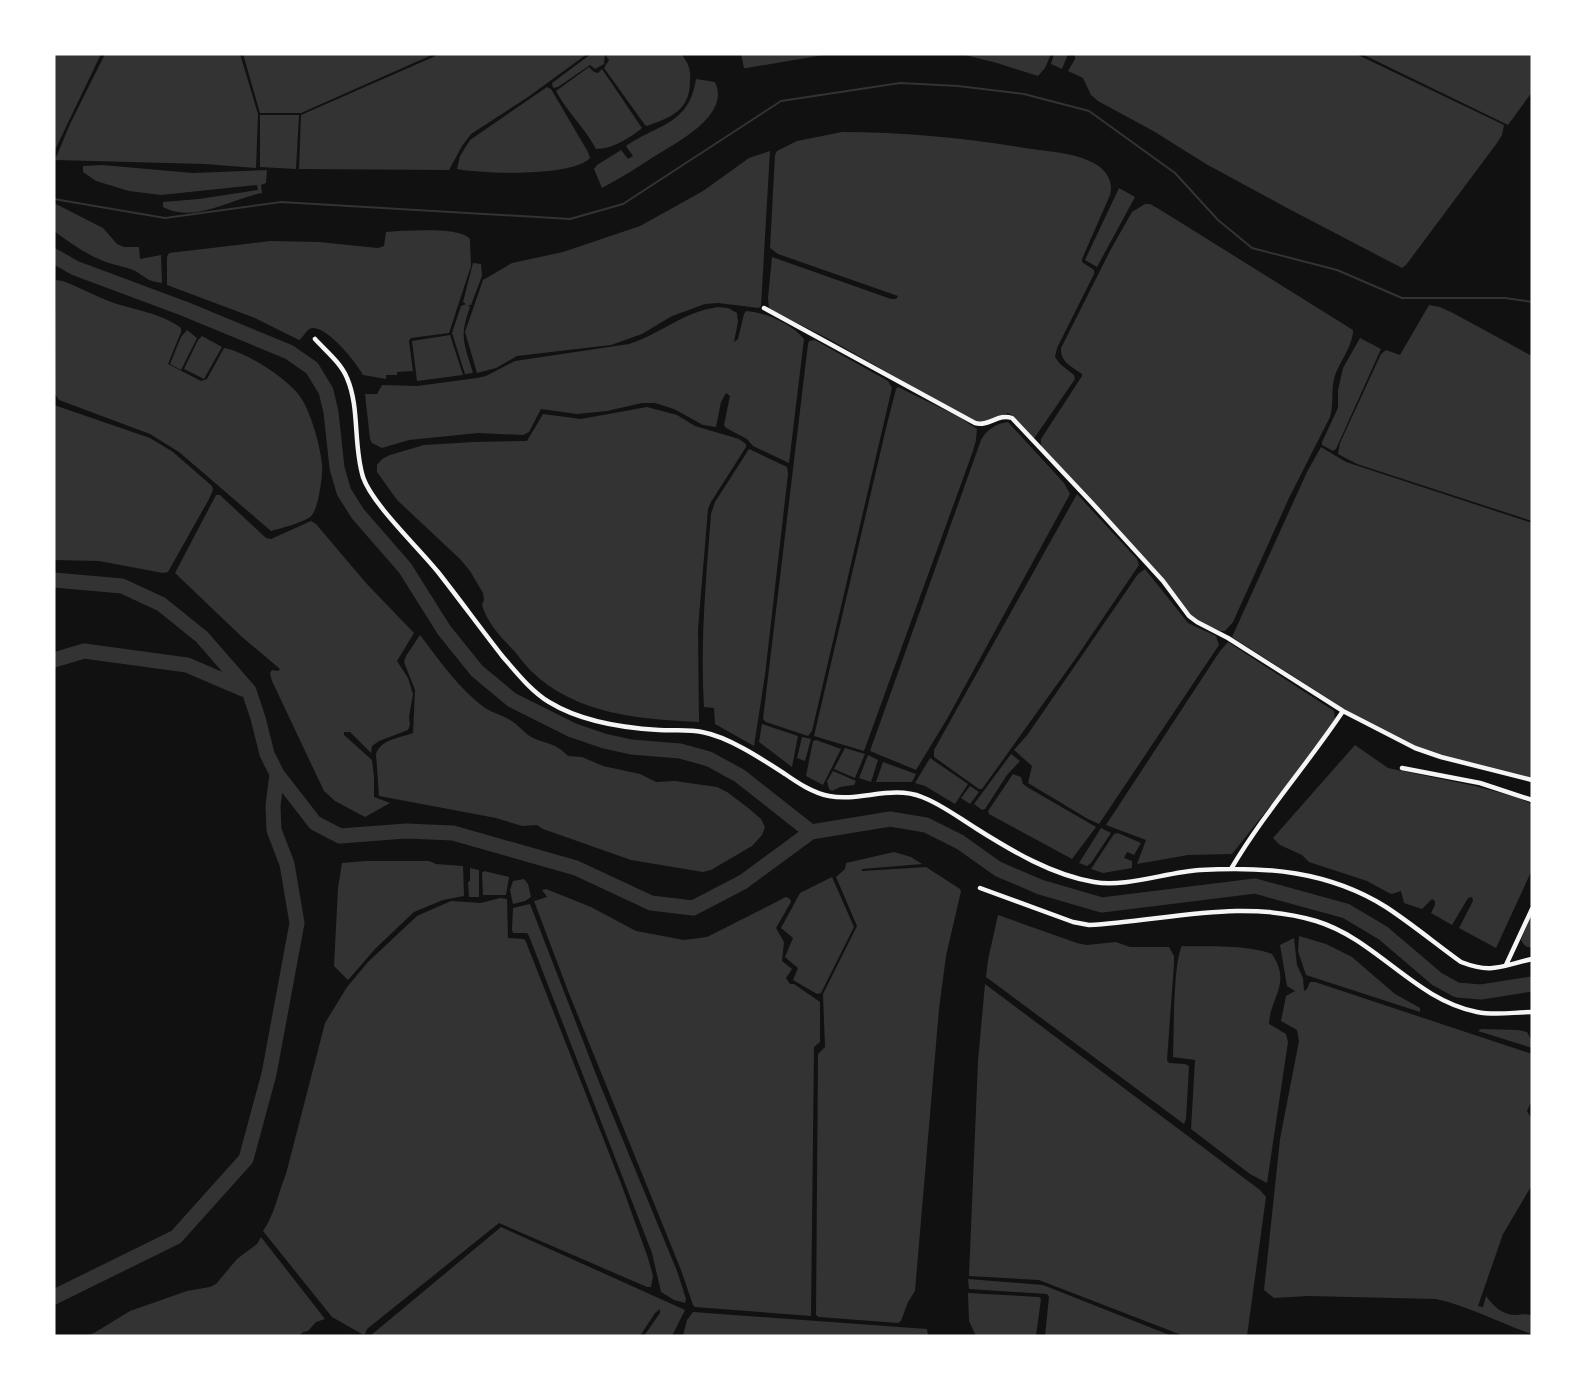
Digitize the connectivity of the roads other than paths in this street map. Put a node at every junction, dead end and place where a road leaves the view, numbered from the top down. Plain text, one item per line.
1 (764, 308) dead end
2 (315, 339) dead end
3 (1343, 711) junction
4 (1402, 768) dead end
5 (1532, 780) edge
6 (1532, 800) edge
7 (1231, 869) junction
8 (980, 888) dead end
9 (1532, 909) edge
10 (1532, 959) edge
11 (1506, 965) junction
12 (1532, 1012) edge

1 - 3 street
2 - 7 street
3 - 5 street
3 - 7 street
4 - 6 street
7 - 11 street
8 - 12 street
9 - 11 street
10 - 11 street

